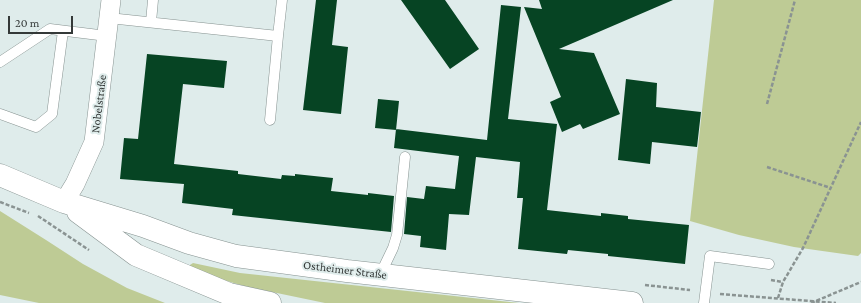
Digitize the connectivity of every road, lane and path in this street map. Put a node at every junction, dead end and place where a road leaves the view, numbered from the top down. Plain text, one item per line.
1 (153, 0) edge
2 (282, 0) edge
3 (795, 0) edge
4 (109, 18) edge
5 (151, 22) junction
6 (63, 31) junction
7 (278, 36) junction
8 (0, 62) edge
9 (767, 104) dead end
10 (0, 114) edge
11 (270, 120) dead end
12 (861, 122) edge
13 (405, 157) dead end
14 (768, 167) dead end
15 (0, 176) edge
16 (831, 188) junction
17 (0, 202) edge
18 (64, 202) junction
19 (8, 206) dead end
20 (199, 246) junction
21 (769, 264) dead end
22 (180, 273) junction
23 (380, 275) junction
24 (861, 282) edge
25 (778, 298) dead end
26 (812, 302) edge
27 (270, 303) edge
28 (632, 303) edge
29 (704, 303) edge
30 (836, 303) edge

1 - 5 lane
2 - 7 lane
3 - 9 path
4 - 5 lane
4 - 6 lane
4 - 18 street, Nobelstraße
5 - 7 lane
6 - 8 lane
6 - 10 lane
7 - 11 lane
12 - 16 path
13 - 23 lane
14 - 16 path
15 - 18 main road, Ostheimer Straße
16 - 25 path
17 - 19 path
18 - 20 main road, Ostheimer Straße
18 - 22 main road, Ostheimer Straße
20 - 22 main road
20 - 23 main road, Ostheimer Straße
21 - 29 lane
22 - 27 main road, Ostheimer Straße
23 - 28 main road, Ostheimer Straße
24 - 26 path
26 - 30 path

